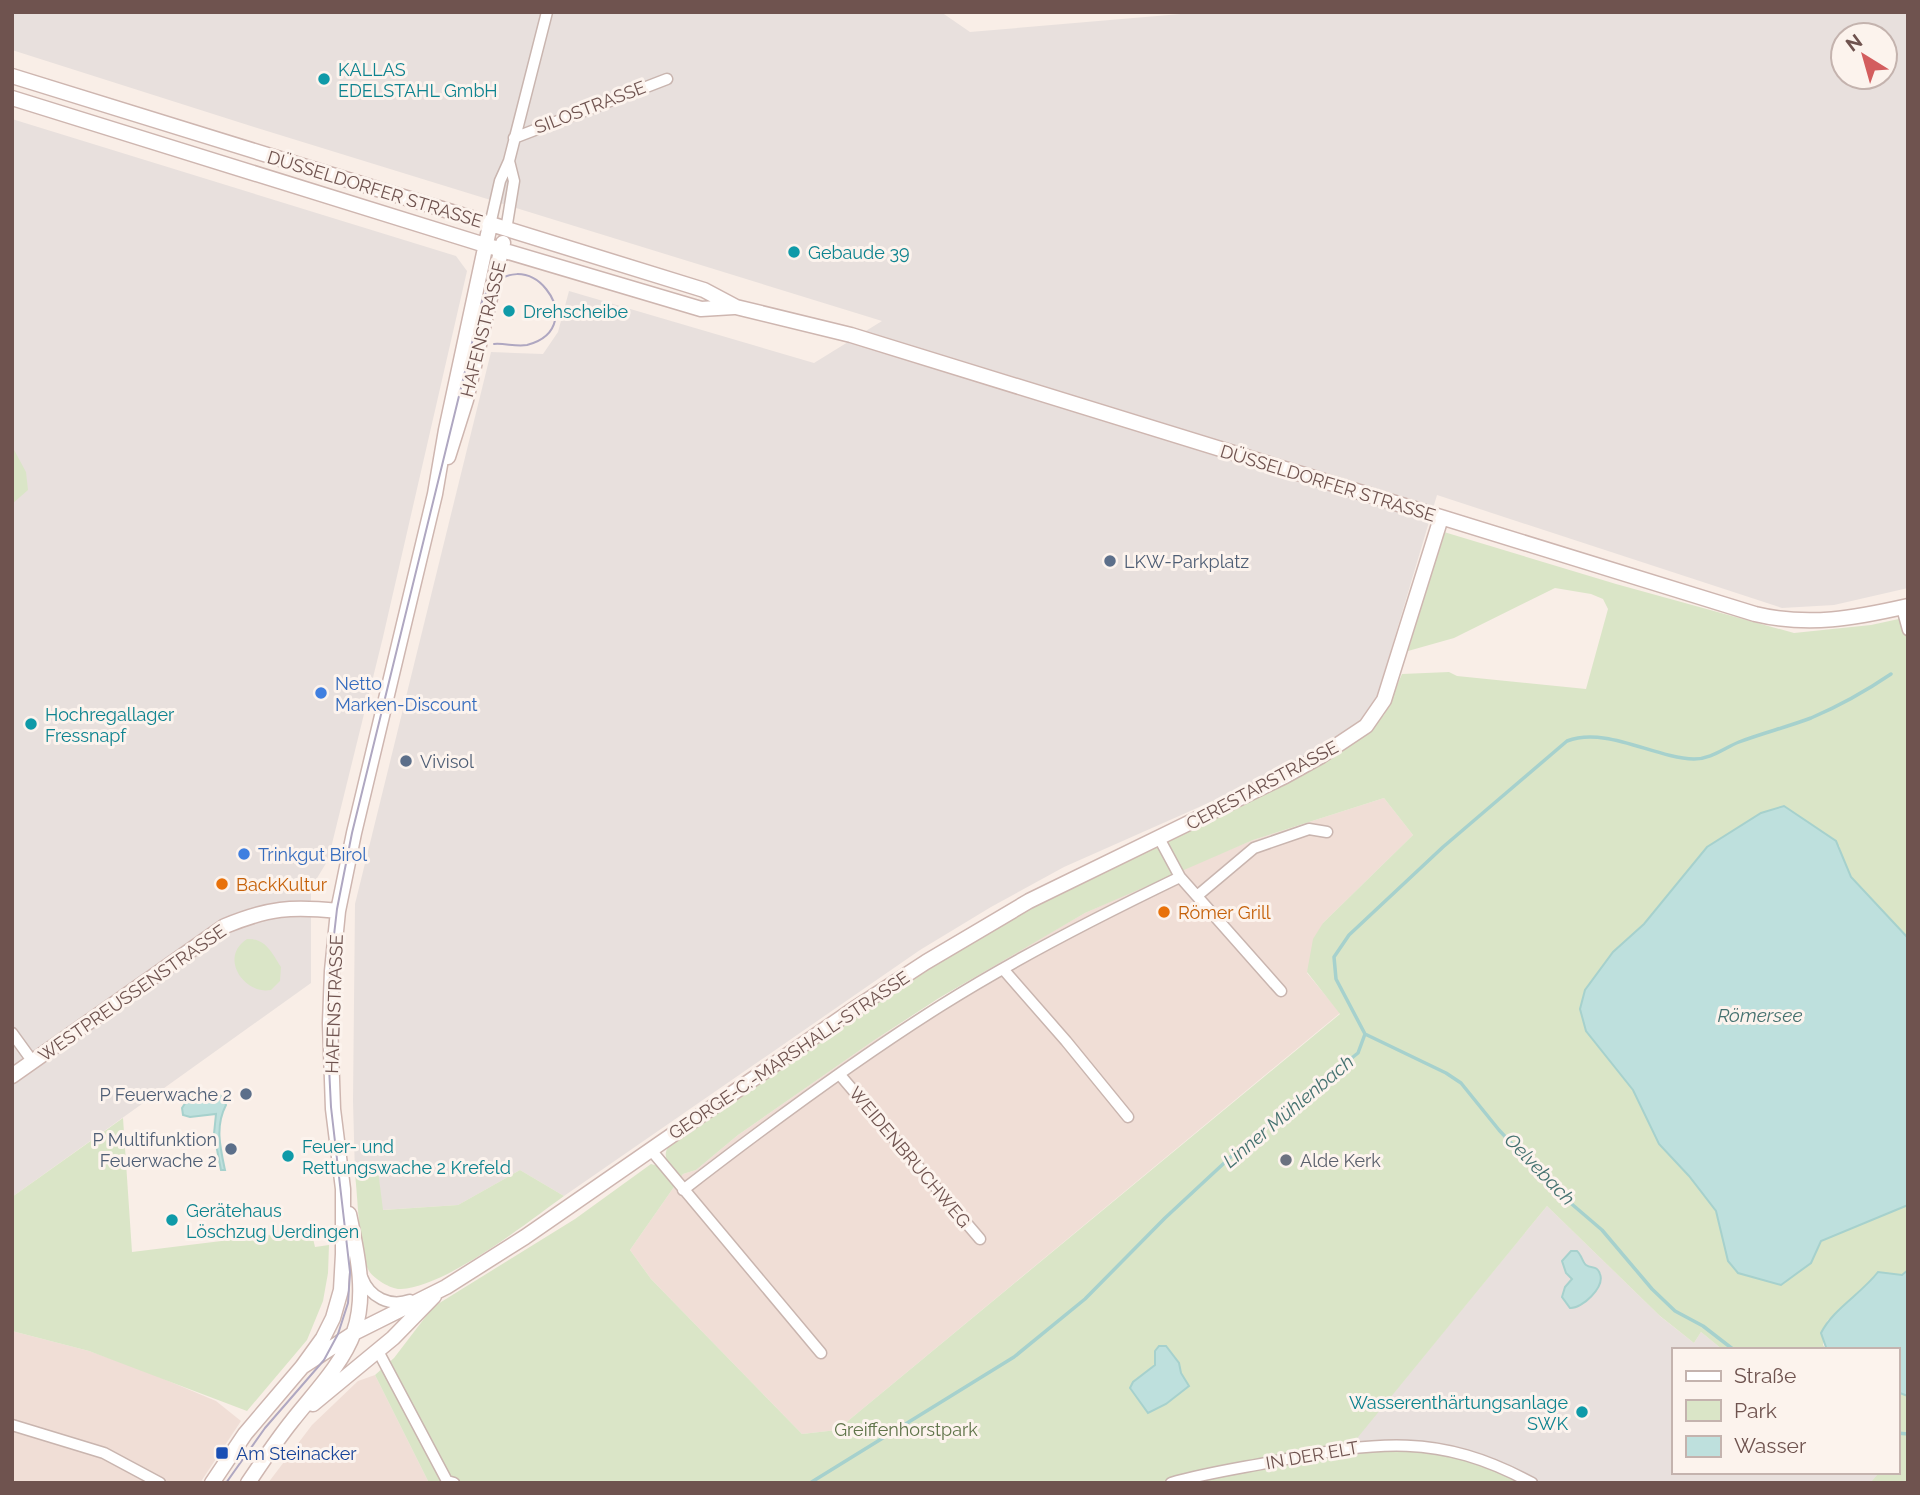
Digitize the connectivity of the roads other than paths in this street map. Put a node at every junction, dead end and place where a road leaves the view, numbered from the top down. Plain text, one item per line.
1 (547, 12) edge
2 (12, 76) edge
3 (667, 79) dead end
4 (12, 98) edge
5 (514, 138) junction
6 (509, 161) junction
7 (490, 225) junction
8 (506, 230) junction
9 (485, 246) junction
10 (502, 250) junction
11 (736, 307) junction
12 (435, 494) junction
13 (1441, 518) junction
14 (1905, 607) edge
15 (1908, 630) edge
16 (1327, 832) dead end
17 (1159, 838) junction
18 (1144, 844) joint
19 (1180, 877) junction
20 (1197, 896) junction
21 (338, 911) junction
22 (1003, 969) junction
23 (1281, 991) dead end
24 (12, 1033) edge
25 (33, 1062) junction
26 (840, 1075) junction
27 (12, 1076) edge
28 (1128, 1117) dead end
29 (651, 1150) junction
30 (343, 1189) junction
31 (683, 1190) junction
32 (980, 1240) dead end
33 (358, 1261) junction
34 (446, 1287) junction
35 (394, 1307) junction
36 (400, 1331) junction
37 (354, 1333) junction
38 (378, 1352) junction
39 (821, 1353) dead end
40 (302, 1367) junction
41 (12, 1425) edge
42 (285, 1430) junction
43 (160, 1483) edge
44 (212, 1483) edge
45 (248, 1483) edge
46 (454, 1483) edge
47 (1171, 1483) edge
48 (1532, 1483) edge

1 - 5 street, HAFENSTRASSE
2 - 7 main road, DÜSSELDORFER STRASSE
3 - 5 street, SILOSTRASSE
4 - 9 main road, DÜSSELDORFER STRASSE
5 - 6 street, HAFENSTRASSE
6 - 7 street, HAFENSTRASSE
6 - 8 street, HAFENSTRASSE
7 - 8 main road, DÜSSELDORFER STRASSE
7 - 9 main road, HAFENSTRASSE
8 - 10 main road, HAFENSTRASSE
8 - 11 main road, DÜSSELDORFER STRASSE
9 - 10 main road, DÜSSELDORFER STRASSE
9 - 12 main road, HAFENSTRASSE
10 - 11 main road, DÜSSELDORFER STRASSE
10 - 12 main road, HAFENSTRASSE
11 - 13 main road, DÜSSELDORFER STRASSE
12 - 21 main road, HAFENSTRASSE
13 - 14 main road, DÜSSELDORFER STRASSE
13 - 17 main road, CERESTARSTRASSE
14 - 15 street, DÜSSELDORFER STRASSE
16 - 20 street
17 - 18 main road, CERESTARSTRASSE
17 - 19 street
18 - 29 main road, GEORGE-C.-MARSHALL-STRASSE
19 - 20 street
19 - 22 street, WEIDENBRUCHWEG
20 - 23 street
21 - 25 main road, WESTPREUSSENSTRASSE
21 - 30 main road, HAFENSTRASSE
22 - 26 street, WEIDENBRUCHWEG
22 - 28 street
24 - 25 street
25 - 27 main road, WESTPREUSSENSTRASSE
26 - 31 street, WEIDENBRUCHWEG
26 - 32 street, WEIDENBRUCHWEG
29 - 31 street
29 - 34 main road, GEORGE-C.-MARSHALL-STRASSE
30 - 33 main road, HAFENSTRASSE
30 - 40 main road, HAFENSTRASSE
31 - 39 street
33 - 35 street
33 - 37 main road, HAFENSTRASSE
34 - 35 main road, GEORGE-C.-MARSHALL-STRASSE
34 - 36 main road
35 - 36 street
35 - 37 main road, GEORGE-C.-MARSHALL-STRASSE
36 - 38 main road
37 - 40 main road, GEORGE-C.-MARSHALL-STRASSE
37 - 42 main road, HAFENSTRASSE
38 - 42 main road
38 - 46 street
40 - 44 main road, HAFENSTRASSE
41 - 43 street
42 - 45 main road, HAFENSTRASSE
47 - 48 street, IN DER ELT

